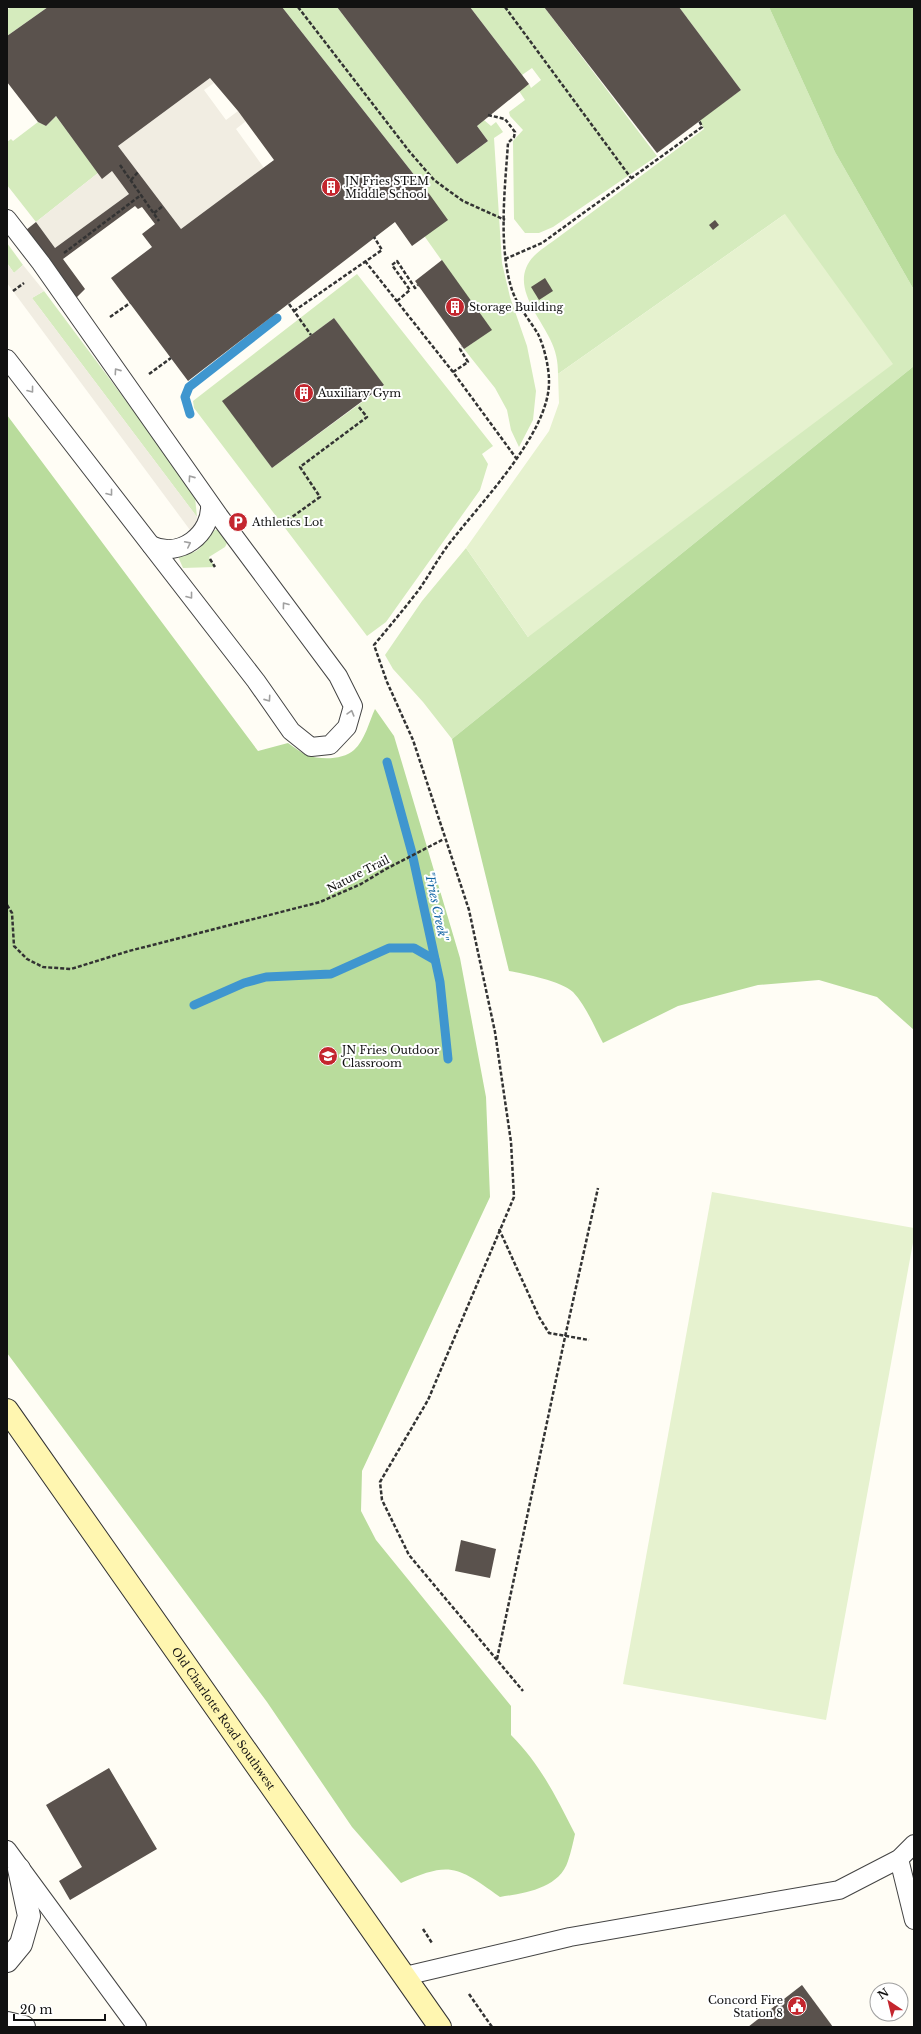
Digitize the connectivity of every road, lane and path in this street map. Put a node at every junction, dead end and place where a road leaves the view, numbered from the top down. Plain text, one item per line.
1 (298, 7) edge
2 (505, 7) edge
3 (488, 115) dead end
4 (699, 120) dead end
5 (120, 165) dead end
6 (138, 172) dead end
7 (631, 178) junction
8 (131, 180) junction
9 (141, 195) junction
10 (163, 206) dead end
11 (154, 213) junction
12 (7, 219) edge
13 (505, 220) junction
14 (159, 221) dead end
15 (374, 237) dead end
16 (62, 254) dead end
17 (505, 259) junction
18 (365, 261) junction
19 (418, 285) dead end
20 (397, 301) junction
21 (130, 303) dead end
22 (289, 304) dead end
23 (294, 311) junction
24 (106, 320) dead end
25 (311, 335) dead end
26 (462, 347) dead end
27 (171, 358) dead end
28 (7, 359) edge
29 (453, 372) junction
30 (147, 376) dead end
31 (358, 406) dead end
32 (516, 458) junction
33 (210, 504) junction
34 (278, 527) dead end
35 (151, 545) junction
36 (444, 839) junction
37 (7, 905) edge
38 (598, 1188) dead end
39 (499, 1229) junction
40 (565, 1337) junction
41 (589, 1340) dead end
42 (7, 1410) edge
43 (496, 1660) junction
44 (523, 1691) dead end
45 (914, 1844) edge
46 (7, 1850) edge
47 (899, 1859) junction
48 (19, 1868) junction
49 (914, 1920) edge
50 (423, 1929) dead end
51 (432, 1943) dead end
52 (7, 1961) edge
53 (405, 1976) junction
54 (469, 1994) dead end
55 (7, 2023) edge
56 (24, 2027) edge
57 (137, 2027) edge
58 (440, 2027) edge
59 (492, 2027) edge

1 - 13 path
2 - 7 path
3 - 13 path
4 - 7 path
5 - 8 path
6 - 8 path
7 - 17 path
8 - 9 path
9 - 11 path
9 - 16 path
10 - 11 path
11 - 14 path
33 -> 12 lane
13 - 17 path
15 - 18 path
17 - 32 path
18 - 20 path
18 - 23 path
19 - 20 path
20 - 29 path
21 - 24 path
22 - 23 path
23 - 25 path
26 - 29 path
27 - 30 path
28 -> 35 lane
29 - 32 path
31 - 34 path
32 - 36 path
35 -> 33 lane
35 -> 33 lane
36 - 37 path, Nature Trail
36 - 39 path
38 - 40 path
39 - 40 path
39 - 43 path
40 - 41 path
40 - 43 path
42 - 53 main road, Old Charlotte Road Southwest
43 - 44 path
45 - 47 lane
46 - 48 lane
47 - 49 lane
47 - 53 lane
48 - 52 street
48 - 57 lane
50 - 51 path
53 - 58 main road, Old Charlotte Road Southwest
54 - 59 path
55 - 56 street

